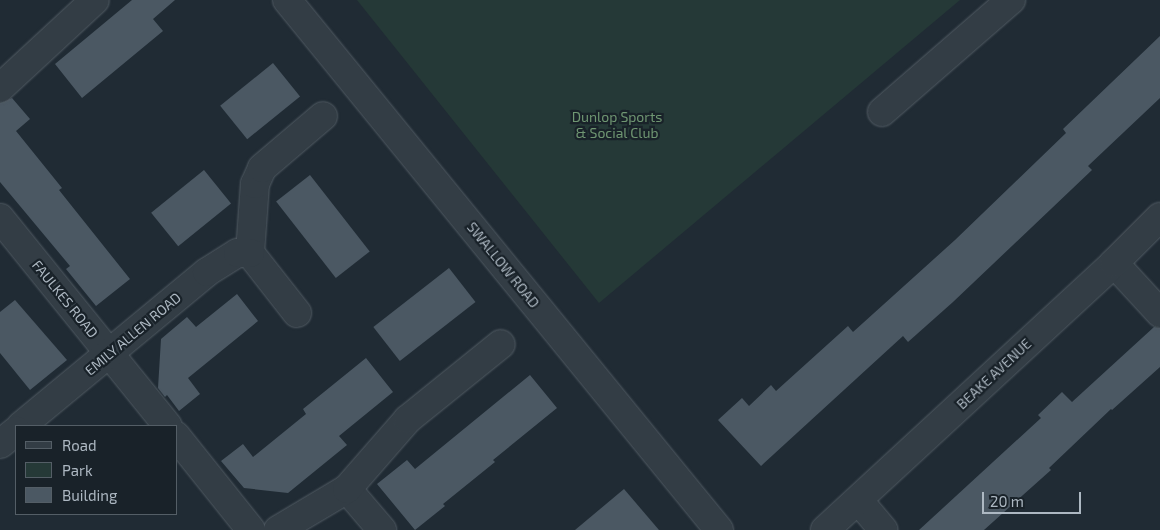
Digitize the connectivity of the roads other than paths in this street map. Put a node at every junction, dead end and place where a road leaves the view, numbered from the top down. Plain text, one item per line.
1 (95, 0) edge
2 (287, 0) edge
3 (1011, 0) edge
4 (0, 88) edge
5 (882, 112) dead end
6 (323, 116) dead end
7 (1160, 216) edge
8 (0, 218) edge
9 (250, 253) junction
10 (1114, 263) junction
11 (297, 313) dead end
12 (1160, 313) edge
13 (501, 344) dead end
14 (110, 353) junction
15 (23, 425) edge
16 (167, 425) edge
17 (15, 431) edge
18 (178, 439) edge
19 (0, 444) edge
20 (347, 489) junction
21 (859, 500) junction
22 (251, 530) edge
23 (278, 530) edge
24 (382, 530) edge
25 (719, 530) edge
26 (825, 530) edge
27 (883, 530) edge

1 - 4 street
2 - 25 street, SWALLOW ROAD
3 - 5 street
6 - 9 street
7 - 10 street, BEAKE AVENUE
8 - 14 street, FAULKES ROAD
9 - 11 street
9 - 14 street, EMILY ALLEN ROAD
10 - 12 street
10 - 21 street, BEAKE AVENUE
13 - 20 street
14 - 15 street, EMILY ALLEN ROAD
14 - 16 street, FAULKES ROAD
17 - 19 street
18 - 22 street
20 - 23 street
20 - 24 street
21 - 26 street, BEAKE AVENUE
21 - 27 street

